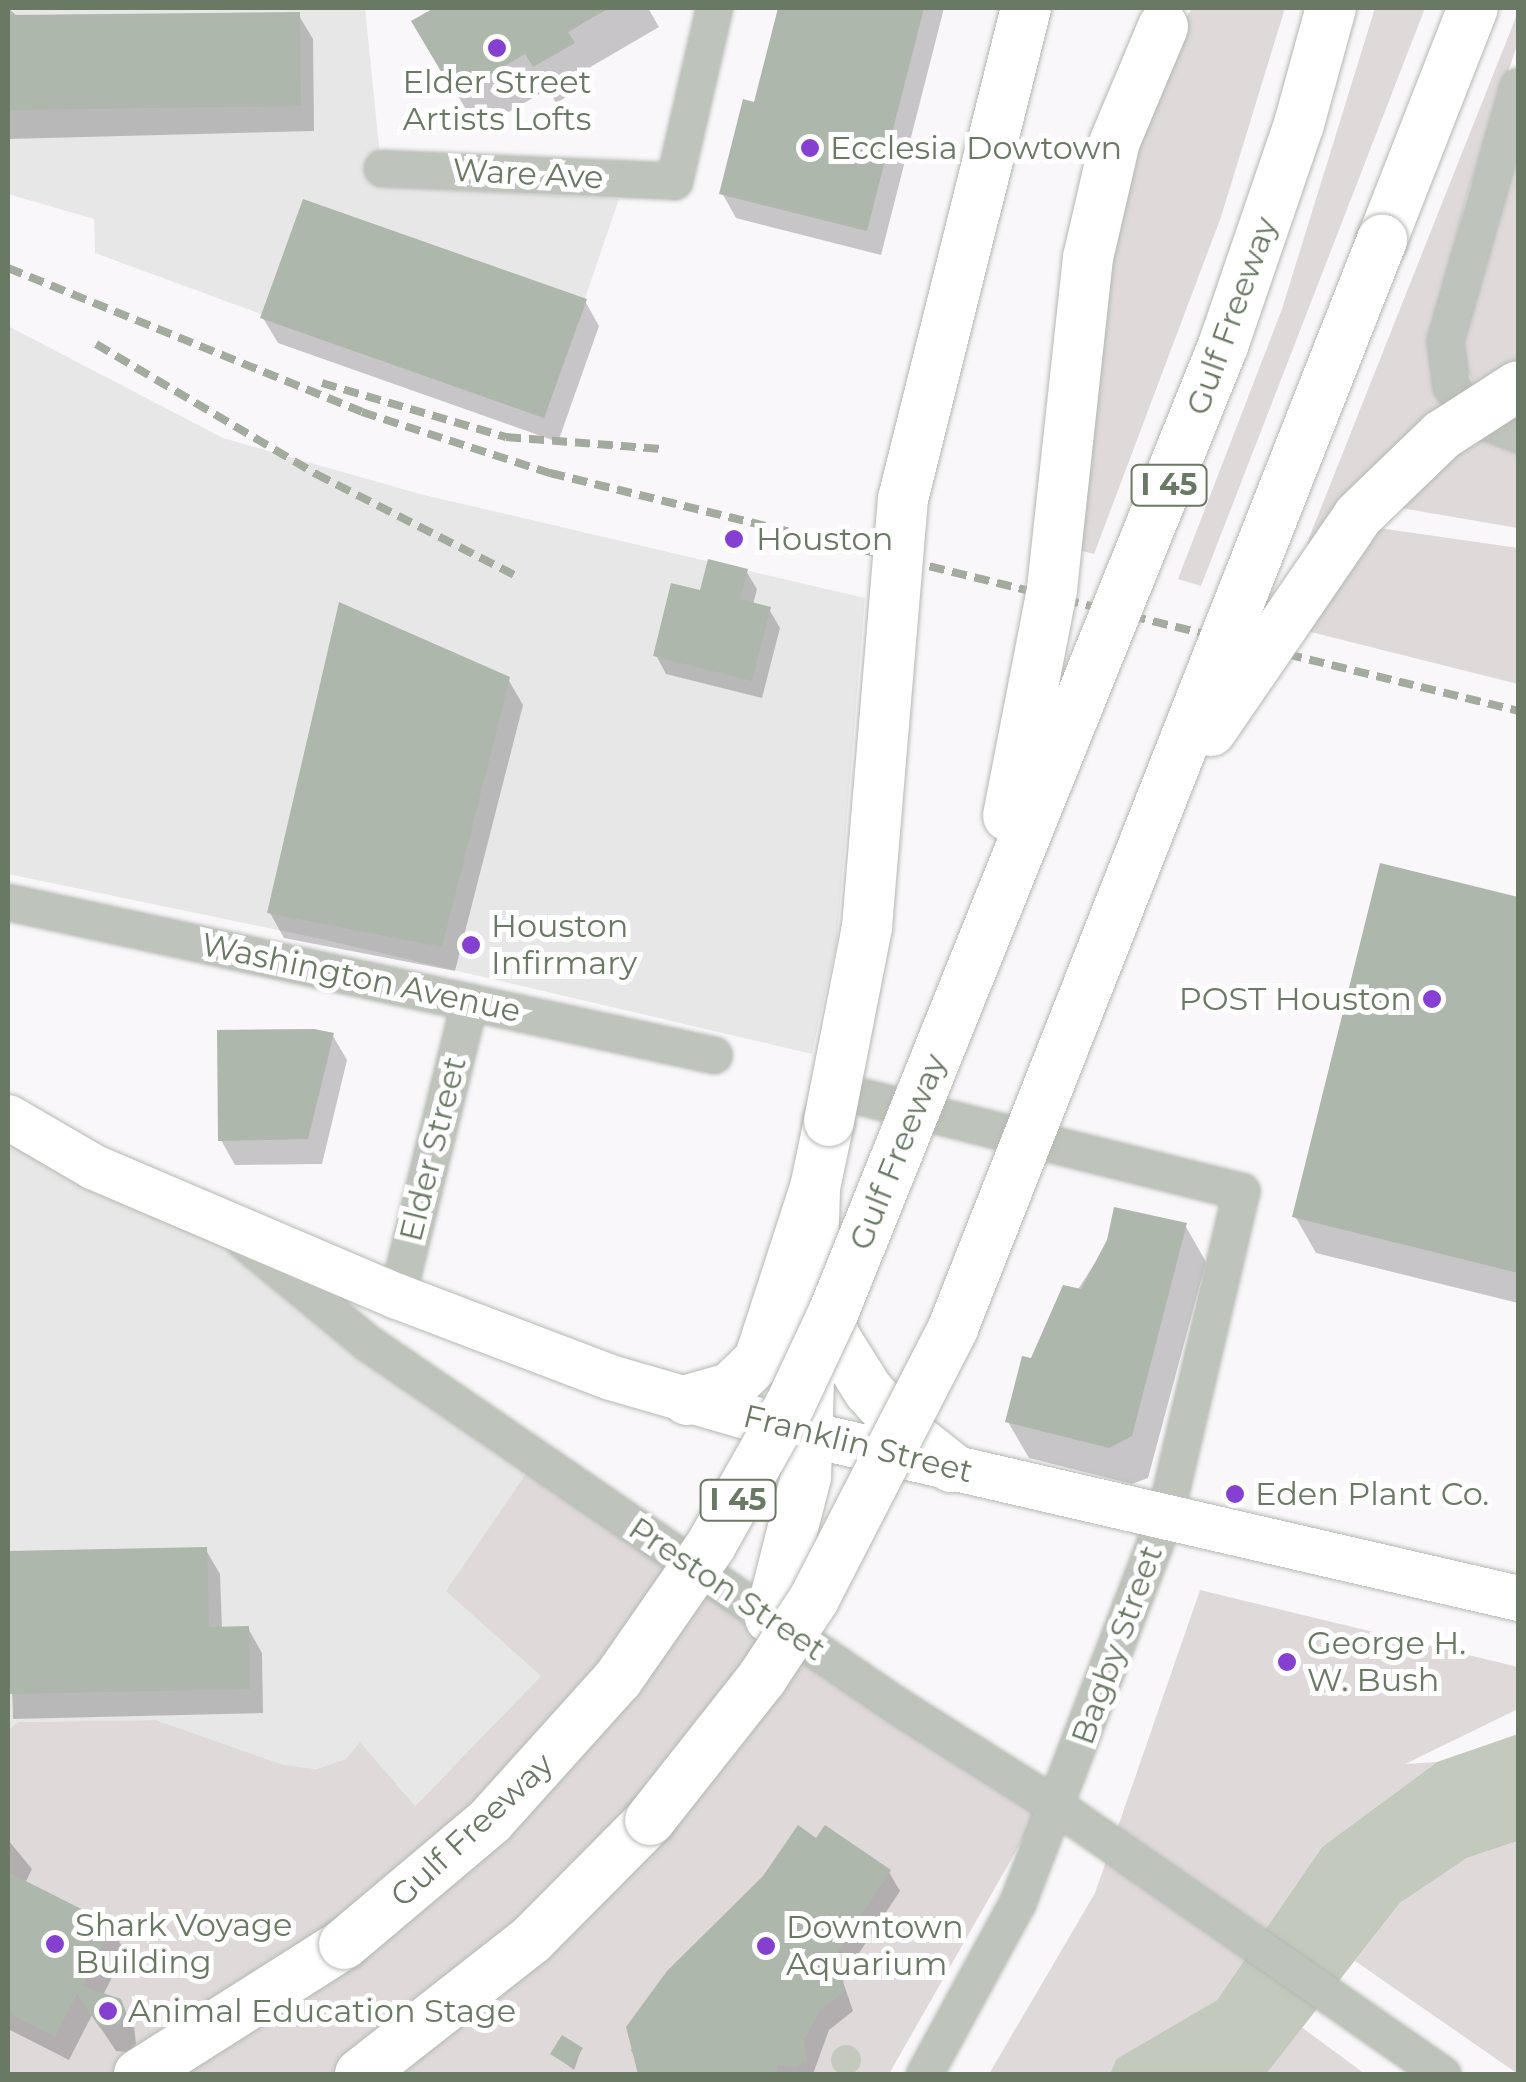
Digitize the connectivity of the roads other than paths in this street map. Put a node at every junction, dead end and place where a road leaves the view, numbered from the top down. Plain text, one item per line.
1 (714, 8) edge
2 (1026, 8) edge
3 (1175, 8) edge
4 (1331, 8) edge
5 (1474, 8) edge
6 (1518, 86) edge
7 (382, 168) dead end
8 (1518, 386) edge
9 (1518, 434) edge
10 (1149, 828) junction
11 (8, 902) edge
12 (977, 952) junction
13 (469, 1002) junction
14 (714, 1055) dead end
15 (844, 1108) junction
16 (8, 1117) edge
17 (815, 1188) junction
18 (219, 1220) junction
19 (810, 1238) junction
20 (396, 1296) junction
21 (687, 1400) junction
22 (804, 1434) junction
23 (951, 1467) junction
24 (1165, 1516) junction
25 (1518, 1598) edge
26 (770, 1618) junction
27 (1058, 1806) junction
28 (1431, 2067) edge
29 (139, 2074) edge
30 (360, 2074) edge
31 (924, 2074) edge

1 - 7 street, Ware Ave
2 - 15 highway, bridge
3 - 12 highway, bridge
4 - 12 highway, Gulf Freeway / I 45, bridge
5 - 10 highway, bridge
6 - 9 street
8 - 10 highway, bridge
10 - 30 highway, bridge
11 - 13 street, Washington Avenue
12 - 29 highway, Gulf Freeway / I 45, bridge
13 - 14 street, Washington Avenue
13 - 20 street, Elder Street
15 - 17 highway
15 - 24 street, Bagby Street
16 - 18 main road, Preston Street
17 - 19 highway
17 - 21 highway
18 - 20 main road, Franklin Street
18 - 26 street, Preston Street
19 - 22 highway
19 - 23 highway
20 - 21 main road, Franklin Street
21 - 22 main road, Franklin Street
22 - 23 main road, Franklin Street
22 - 26 highway
23 - 24 main road, Franklin Street
24 - 25 main road, Franklin Street
24 - 27 street, Bagby Street
26 - 27 street, Preston Street
27 - 28 street, Preston Street
27 - 31 street, Bagby Street

